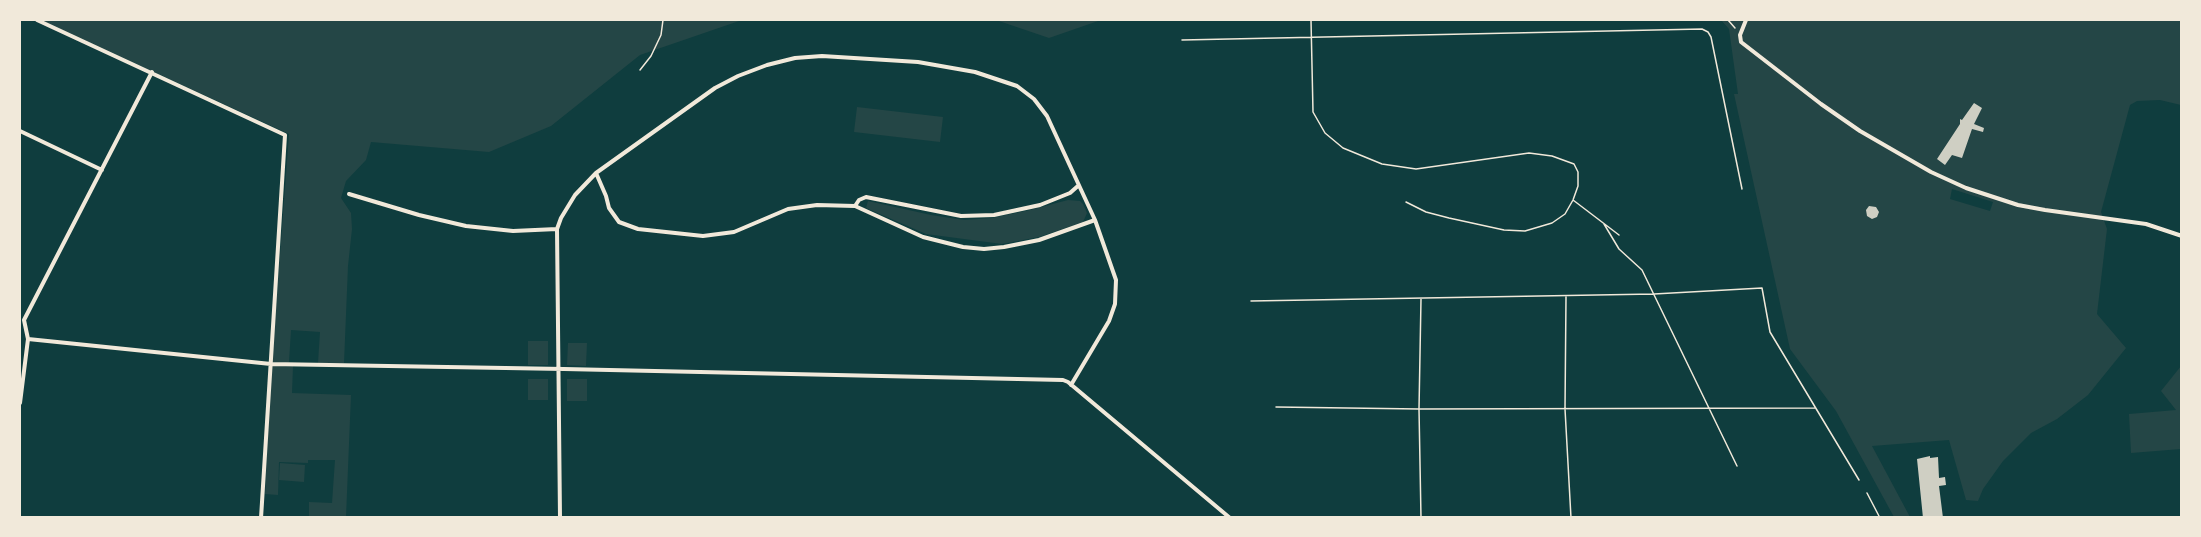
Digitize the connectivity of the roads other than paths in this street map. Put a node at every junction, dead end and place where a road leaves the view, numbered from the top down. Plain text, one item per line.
1 (37, 20) edge
2 (1746, 20) edge
3 (152, 72) junction
4 (20, 131) edge
5 (102, 170) junction
6 (596, 173) junction
7 (1079, 185) junction
8 (349, 194) dead end
9 (855, 206) junction
10 (1095, 220) junction
11 (557, 229) junction
12 (2181, 236) edge
13 (22, 319) edge
14 (28, 339) junction
15 (271, 364) junction
16 (559, 368) junction
17 (1071, 385) junction
18 (20, 403) edge
19 (261, 518) edge
20 (560, 518) edge
21 (1230, 518) edge

1 - 3 street
2 - 12 street
3 - 5 street
3 - 15 street
4 - 5 street
5 - 13 street
6 - 7 street
6 - 9 street
6 - 11 street
7 - 9 street
7 - 10 street
8 - 11 street
9 - 10 street
10 - 17 street
11 - 16 street
13 - 14 street
14 - 15 street
14 - 18 street
15 - 16 street
15 - 19 street
16 - 17 street
16 - 20 street
17 - 21 street

